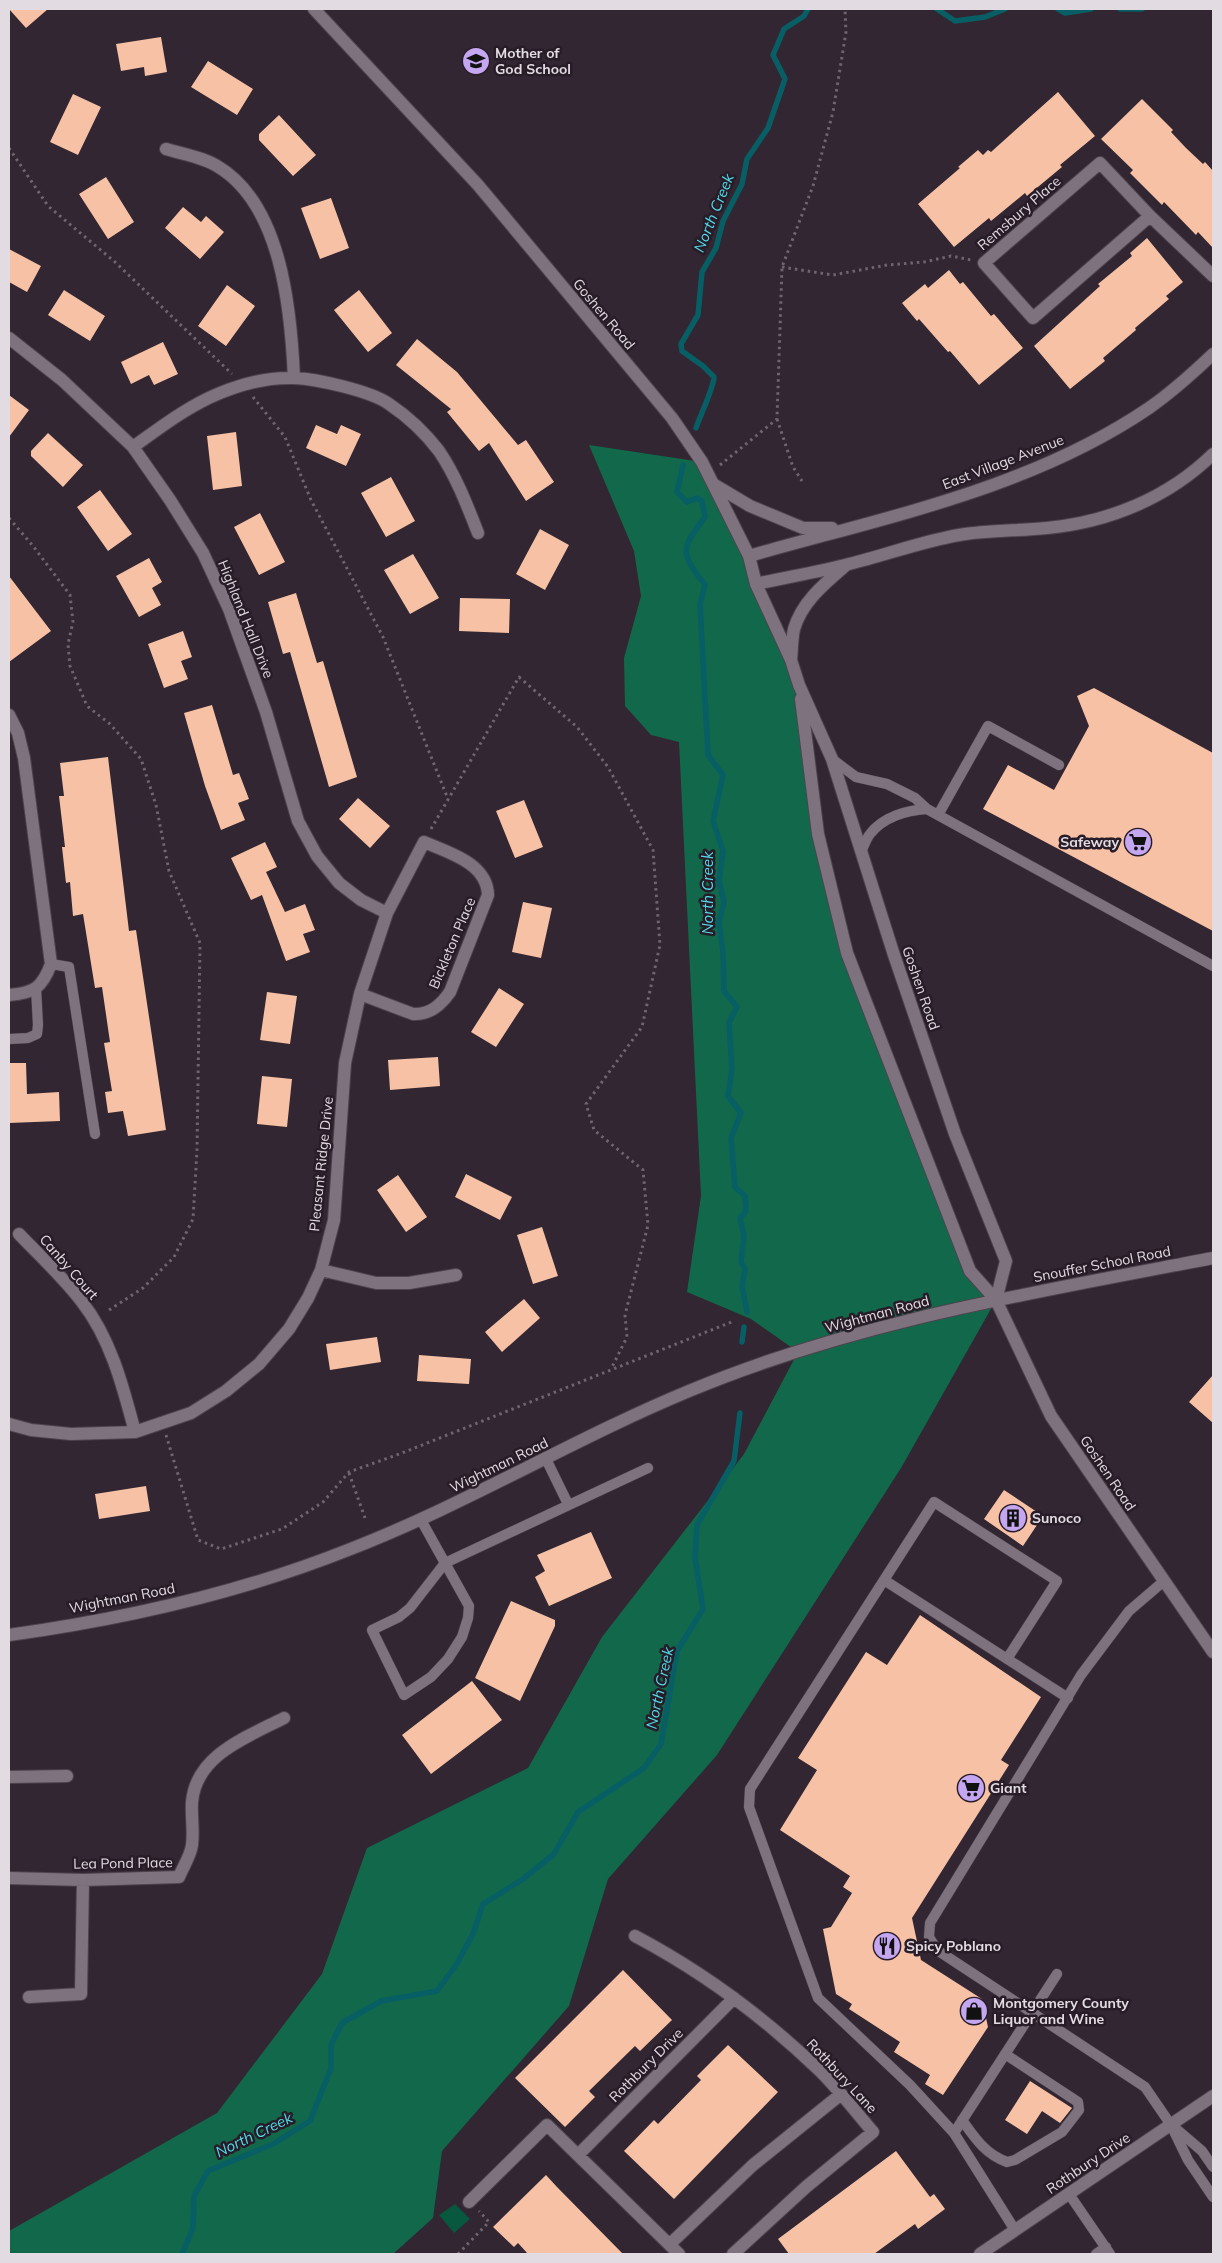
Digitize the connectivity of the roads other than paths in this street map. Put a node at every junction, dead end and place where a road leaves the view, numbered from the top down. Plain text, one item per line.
1 (314, 9) edge
2 (166, 149) dead end
3 (1150, 216) junction
4 (1213, 276) edge
5 (9, 338) edge
6 (1213, 354) edge
7 (294, 378) junction
8 (133, 446) junction
9 (1213, 454) edge
10 (710, 479) junction
11 (847, 528) junction
12 (478, 533) dead end
13 (749, 556) junction
14 (846, 565) junction
15 (756, 584) junction
16 (791, 660) junction
17 (799, 685) junction
18 (9, 715) edge
19 (832, 759) junction
20 (1059, 765) dead end
21 (927, 809) junction
22 (938, 815) junction
23 (424, 842) joint
24 (861, 852) junction
25 (387, 914) junction
26 (51, 964) junction
27 (1213, 966) edge
28 (36, 988) junction
29 (360, 994) junction
30 (9, 995) edge
31 (9, 1040) edge
32 (95, 1134) dead end
33 (19, 1234) dead end
34 (1213, 1258) edge
35 (321, 1270) junction
36 (456, 1275) dead end
37 (996, 1300) junction
38 (9, 1424) edge
39 (135, 1432) junction
40 (546, 1459) junction
41 (648, 1468) dead end
42 (568, 1504) junction
43 (421, 1520) junction
44 (444, 1563) junction
45 (884, 1580) junction
46 (1164, 1581) junction
47 (9, 1635) edge
48 (1213, 1652) edge
49 (1007, 1659) junction
50 (1068, 1698) junction
51 (284, 1718) dead end
52 (68, 1776) dead end
53 (9, 1777) edge
54 (9, 1878) edge
55 (83, 1880) junction
56 (635, 1936) dead end
57 (1057, 1974) dead end
58 (29, 1997) dead end
59 (734, 1998) junction
60 (1032, 2013) junction
61 (1005, 2054) junction
62 (840, 2095) junction
63 (1213, 2096) edge
64 (962, 2120) junction
65 (1171, 2125) junction
66 (954, 2133) junction
67 (579, 2154) junction
68 (1213, 2167) edge
69 (1069, 2194) junction
70 (1213, 2197) edge
71 (469, 2202) road end
72 (1016, 2230) junction
73 (670, 2244) junction
74 (1108, 2251) edge
75 (679, 2254) edge
76 (733, 2254) edge
77 (980, 2254) edge
78 (1096, 2254) edge

1 - 10 street, Goshen Road
2 - 7 street
3 - 3 street, Remsbury Place
3 - 4 street, Remsbury Place
5 - 8 street, Highland Hall Drive
6 - 11 street, East Village Avenue
7 - 8 street
7 - 12 street
8 - 25 street, Highland Hall Drive
9 - 14 street
10 - 11 street
10 - 13 street, Goshen Road
11 - 13 street, East Village Avenue
13 - 15 street, Goshen Road
14 - 15 street
14 - 16 street
15 - 16 street, Goshen Road
16 - 17 street, Goshen Road
17 - 19 street, Goshen Road
17 - 37 street, Goshen Road
18 - 26 street
19 - 21 lane
19 - 24 street, Goshen Road
20 - 22 lane
21 - 22 lane
21 - 24 lane
22 - 27 lane
23 - 25 street, Pleasant Ridge Drive
23 - 29 street, Bickleton Place
24 - 37 street, Goshen Road
25 - 29 street, Pleasant Ridge Drive
26 - 28 street
26 - 32 lane
28 - 30 street
28 - 31 lane
29 - 35 street, Pleasant Ridge Drive
33 - 39 street, Canby Court
34 - 37 street, Snouffer School Road
35 - 36 street
35 - 39 street, Pleasant Ridge Drive
37 - 40 street, Wightman Road
37 - 46 street, Goshen Road
38 - 39 street, Pleasant Ridge Drive
40 - 42 lane
40 - 43 street, Wightman Road
41 - 42 lane
42 - 44 lane
43 - 44 lane
43 - 47 street, Wightman Road
44 - 44 lane
45 - 49 lane
45 - 49 lane
45 - 66 lane
46 - 48 street, Goshen Road
46 - 50 lane
49 - 50 lane
50 - 60 lane
51 - 55 street, Lea Pond Place
52 - 53 street
54 - 55 street, Lea Pond Place
55 - 58 street
56 - 59 street, Rothbury Lane
57 - 60 lane
59 - 62 street, Rothbury Lane
59 - 67 street, Rothbury Drive
60 - 61 lane
60 - 65 lane
61 - 64 lane
61 - 64 lane
62 - 73 street
62 - 76 street, Rothbury Lane
63 - 65 street, Rothbury Drive
64 - 66 lane
65 - 68 lane
65 - 69 street, Rothbury Drive
65 - 70 lane
66 - 72 lane
67 - 71 street
67 - 73 street
69 - 72 street, Rothbury Drive
69 - 74 lane
72 - 77 street, Rothbury Drive
73 - 75 street
74 - 78 lane

